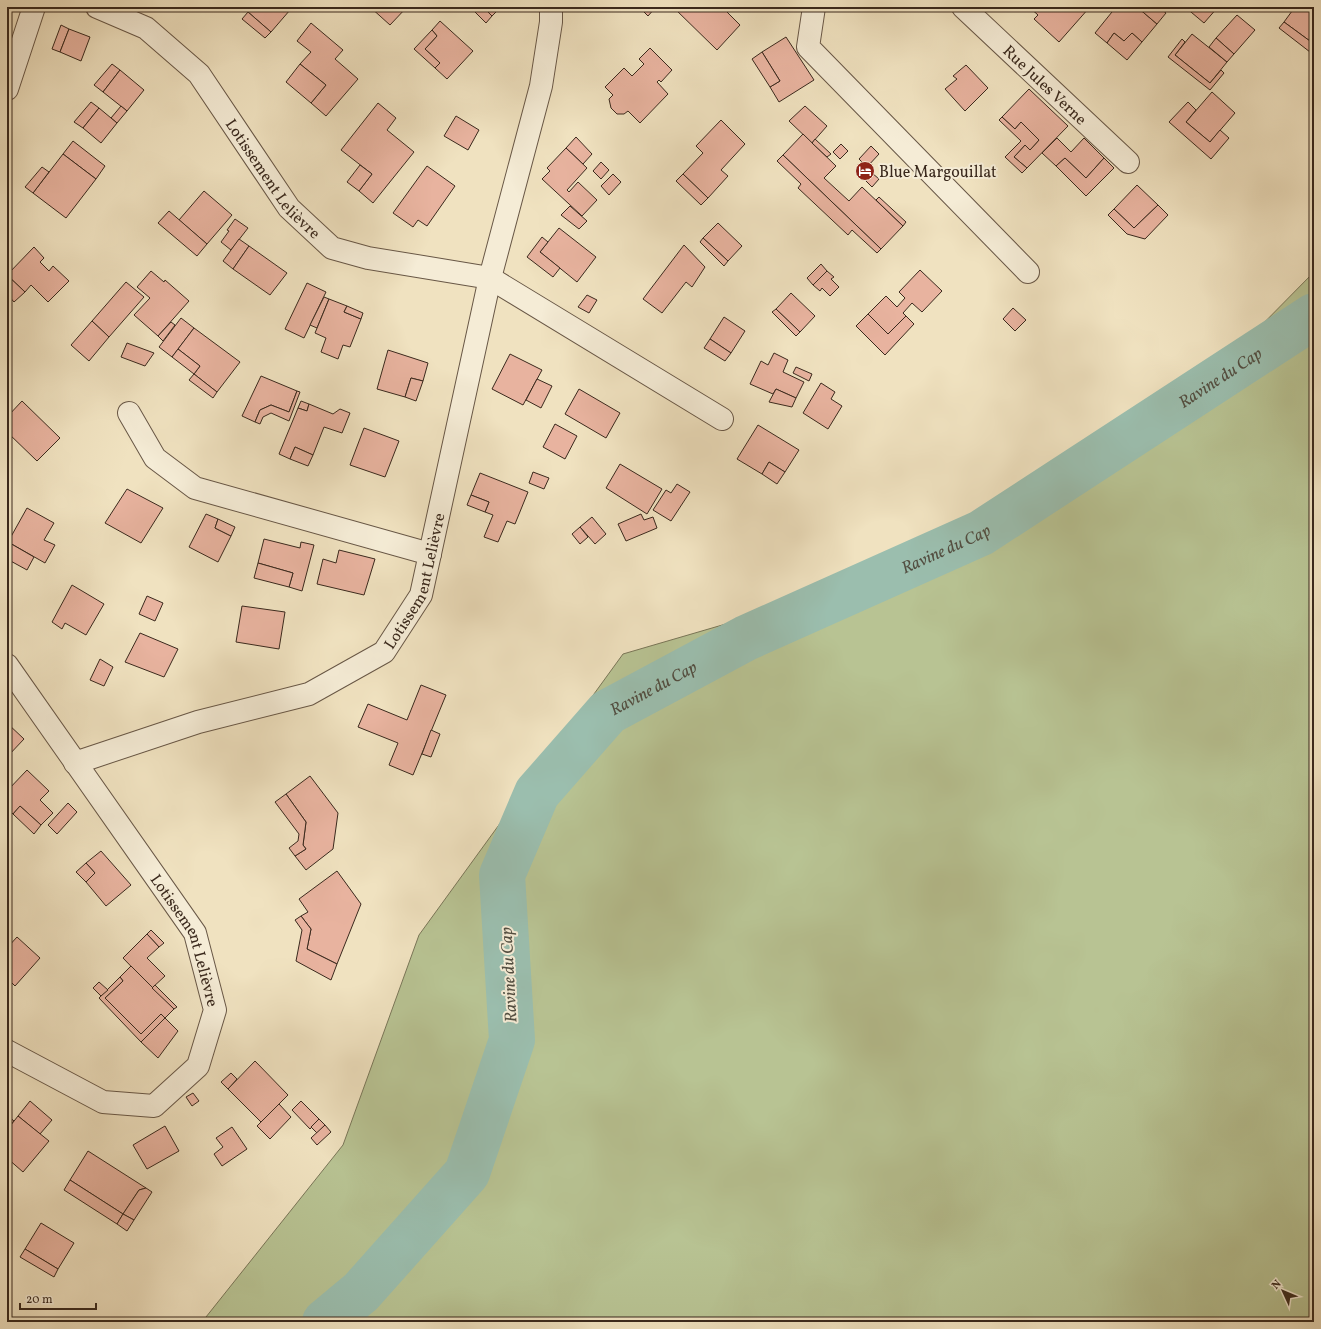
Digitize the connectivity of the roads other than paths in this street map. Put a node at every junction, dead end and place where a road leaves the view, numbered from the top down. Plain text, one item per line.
1 (34, 7) edge
2 (97, 7) edge
3 (551, 7) edge
4 (814, 7) edge
5 (963, 7) edge
6 (7, 89) edge
7 (1128, 162) dead end
8 (1028, 272) dead end
9 (490, 278) junction
10 (129, 413) dead end
11 (722, 419) dead end
12 (430, 554) junction
13 (7, 665) edge
14 (75, 763) junction
15 (7, 1051) edge

1 - 6 street
2 - 9 street, Lotissement Lelièvre
3 - 9 street, Lotissement Lelièvre
4 - 8 street
5 - 7 street, Rue Jules Verne
9 - 11 street
9 - 12 street, Lotissement Lelièvre
10 - 12 street
12 - 14 street, Lotissement Lelièvre
13 - 14 street, Lotissement Lelièvre
14 - 15 street, Lotissement Lelièvre

